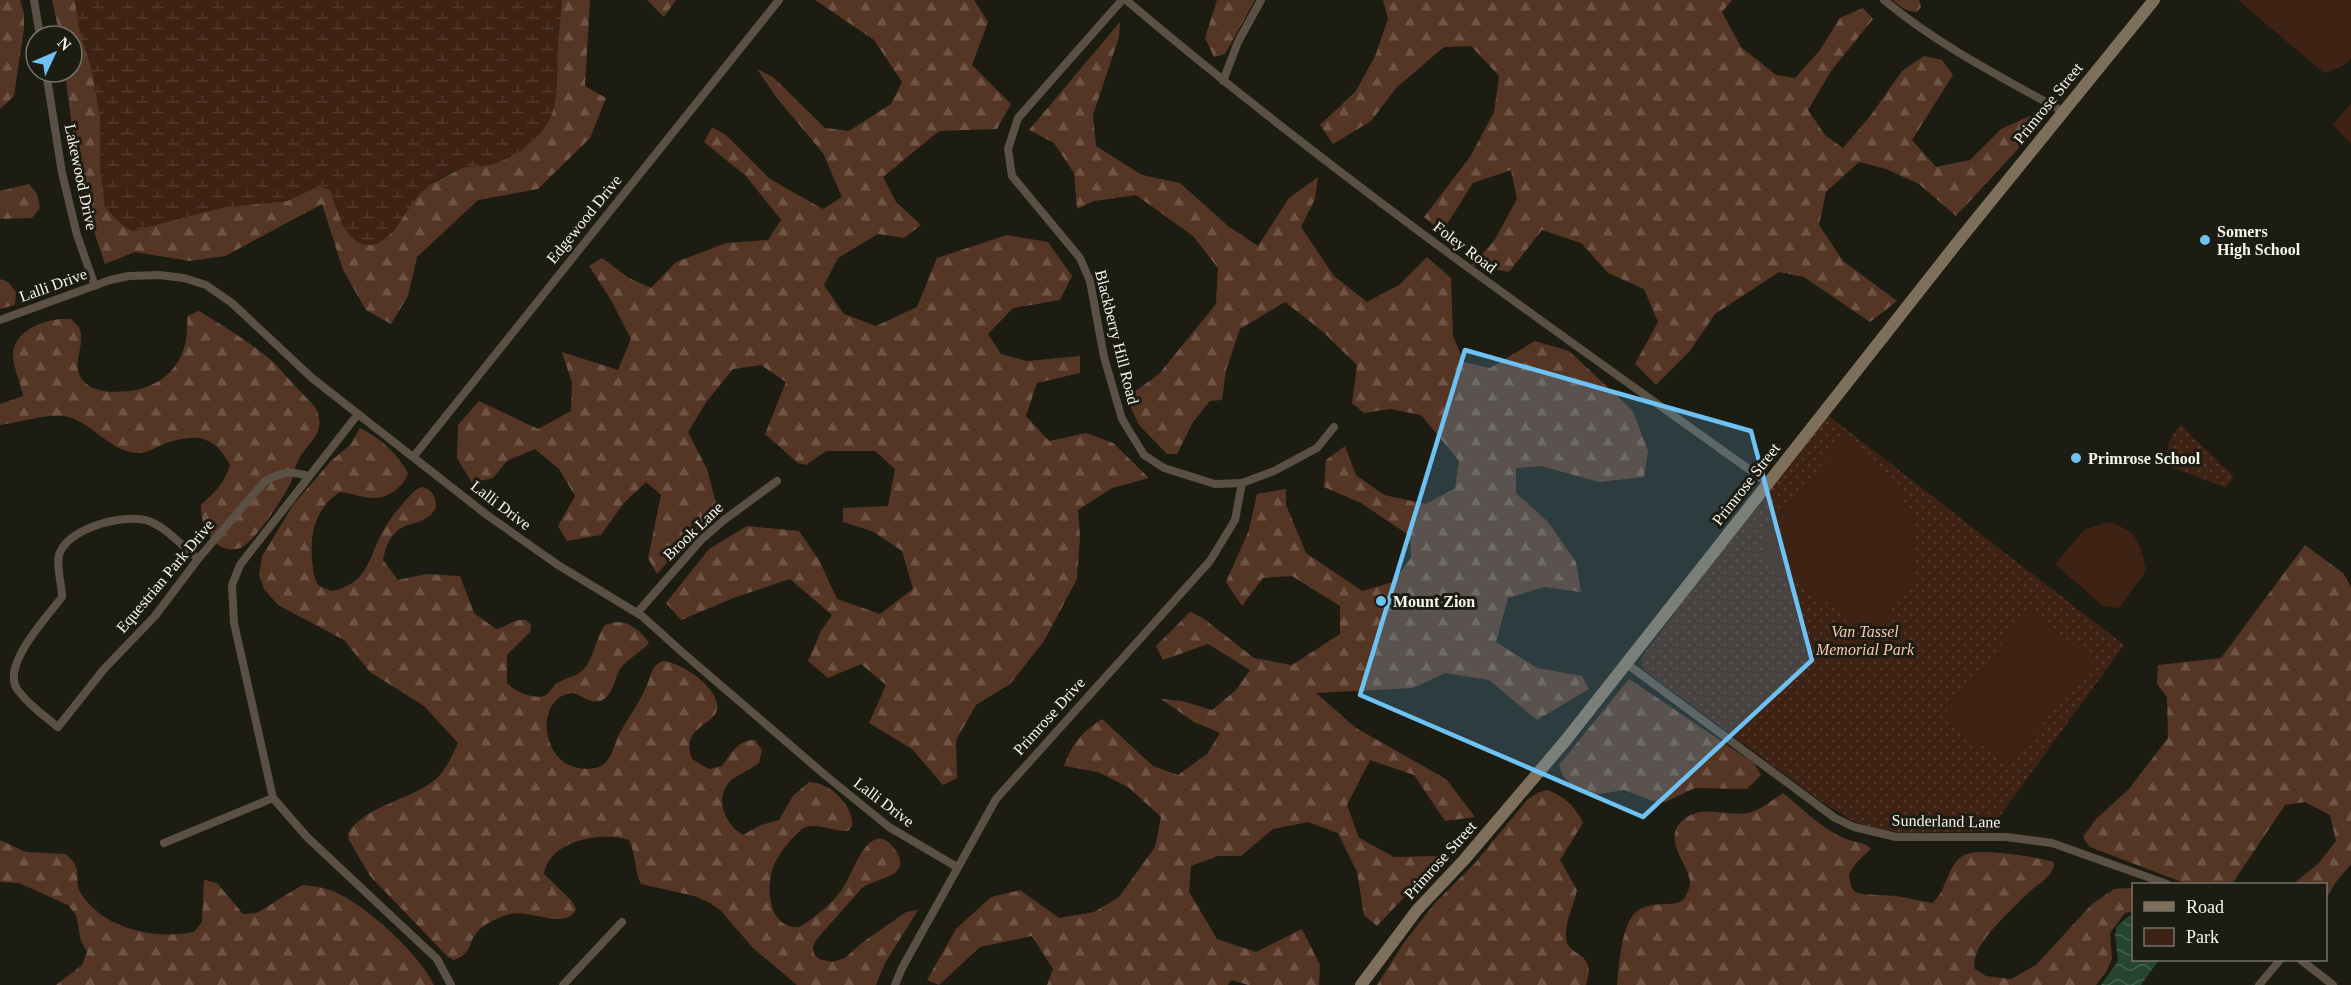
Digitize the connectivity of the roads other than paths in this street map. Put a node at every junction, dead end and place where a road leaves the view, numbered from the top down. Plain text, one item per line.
1 (34, 0) edge
2 (779, 0) edge
3 (1124, 0) edge
4 (1261, 0) edge
5 (1884, 0) edge
6 (2154, 0) edge
7 (38, 24) edge
8 (1224, 81) junction
9 (48, 84) edge
10 (2062, 111) junction
11 (95, 286) junction
12 (0, 320) edge
13 (358, 414) junction
14 (1334, 427) dead end
15 (414, 456) junction
16 (309, 476) junction
17 (777, 481) dead end
18 (1242, 483) junction
19 (1767, 483) junction
20 (198, 559) junction
21 (637, 613) junction
22 (1627, 664) junction
23 (273, 798) junction
24 (164, 843) dead end
25 (957, 867) junction
26 (2162, 883) edge
27 (622, 922) dead end
28 (2279, 961) edge
29 (2302, 961) edge
30 (452, 985) edge
31 (563, 985) edge
32 (895, 985) edge
33 (1360, 985) edge
34 (2259, 985) edge
35 (2333, 985) edge

1 - 7 street
2 - 15 street, Edgewood Drive
3 - 8 street, Foley Road
3 - 18 street, Blackberry Hill Road
4 - 8 street
5 - 10 street
6 - 10 main road, Primrose Street
8 - 19 street, Foley Road
9 - 11 street, Lakewood Drive
10 - 19 main road, Primrose Street
11 - 12 street, Lalli Drive
11 - 13 street, Lalli Drive
13 - 15 street, Lalli Drive
13 - 16 street
14 - 18 street, Blackberry Hill Road
15 - 21 street, Lalli Drive
16 - 20 street, Equestrian Park Drive
16 - 23 street
17 - 21 street, Brook Lane
18 - 25 street, Primrose Drive
19 - 22 main road, Primrose Street
20 - 20 street, Equestrian Park Drive
21 - 25 street, Lalli Drive
22 - 26 street, Sunderland Lane
22 - 33 main road, Primrose Street
23 - 24 street
23 - 30 street
25 - 32 street, Primrose Drive
27 - 31 street
28 - 34 street
29 - 35 street

